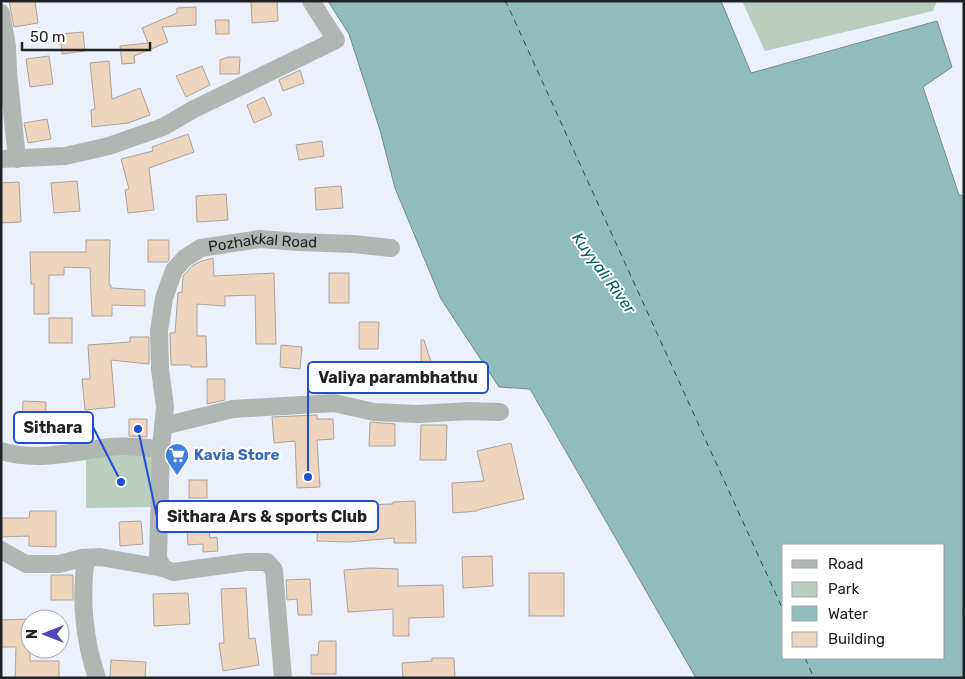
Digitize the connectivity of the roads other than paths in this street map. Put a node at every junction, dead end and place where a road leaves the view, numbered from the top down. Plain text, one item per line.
1 (311, 1) edge
2 (1, 13) edge
3 (9, 159) edge
4 (391, 248) dead end
5 (500, 412) dead end
6 (163, 426) junction
7 (161, 449) junction
8 (1, 451) edge
9 (1, 550) edge
10 (86, 558) junction
11 (163, 568) junction
12 (97, 678) edge
13 (283, 678) edge

1 - 3 street
2 - 3 street
4 - 6 street, Pozhakkal Road
5 - 6 street
6 - 7 street, Pozhakkal Road
7 - 8 street
7 - 11 street, Pozhakkal Road
9 - 10 street
10 - 11 street
10 - 12 street
11 - 13 street

